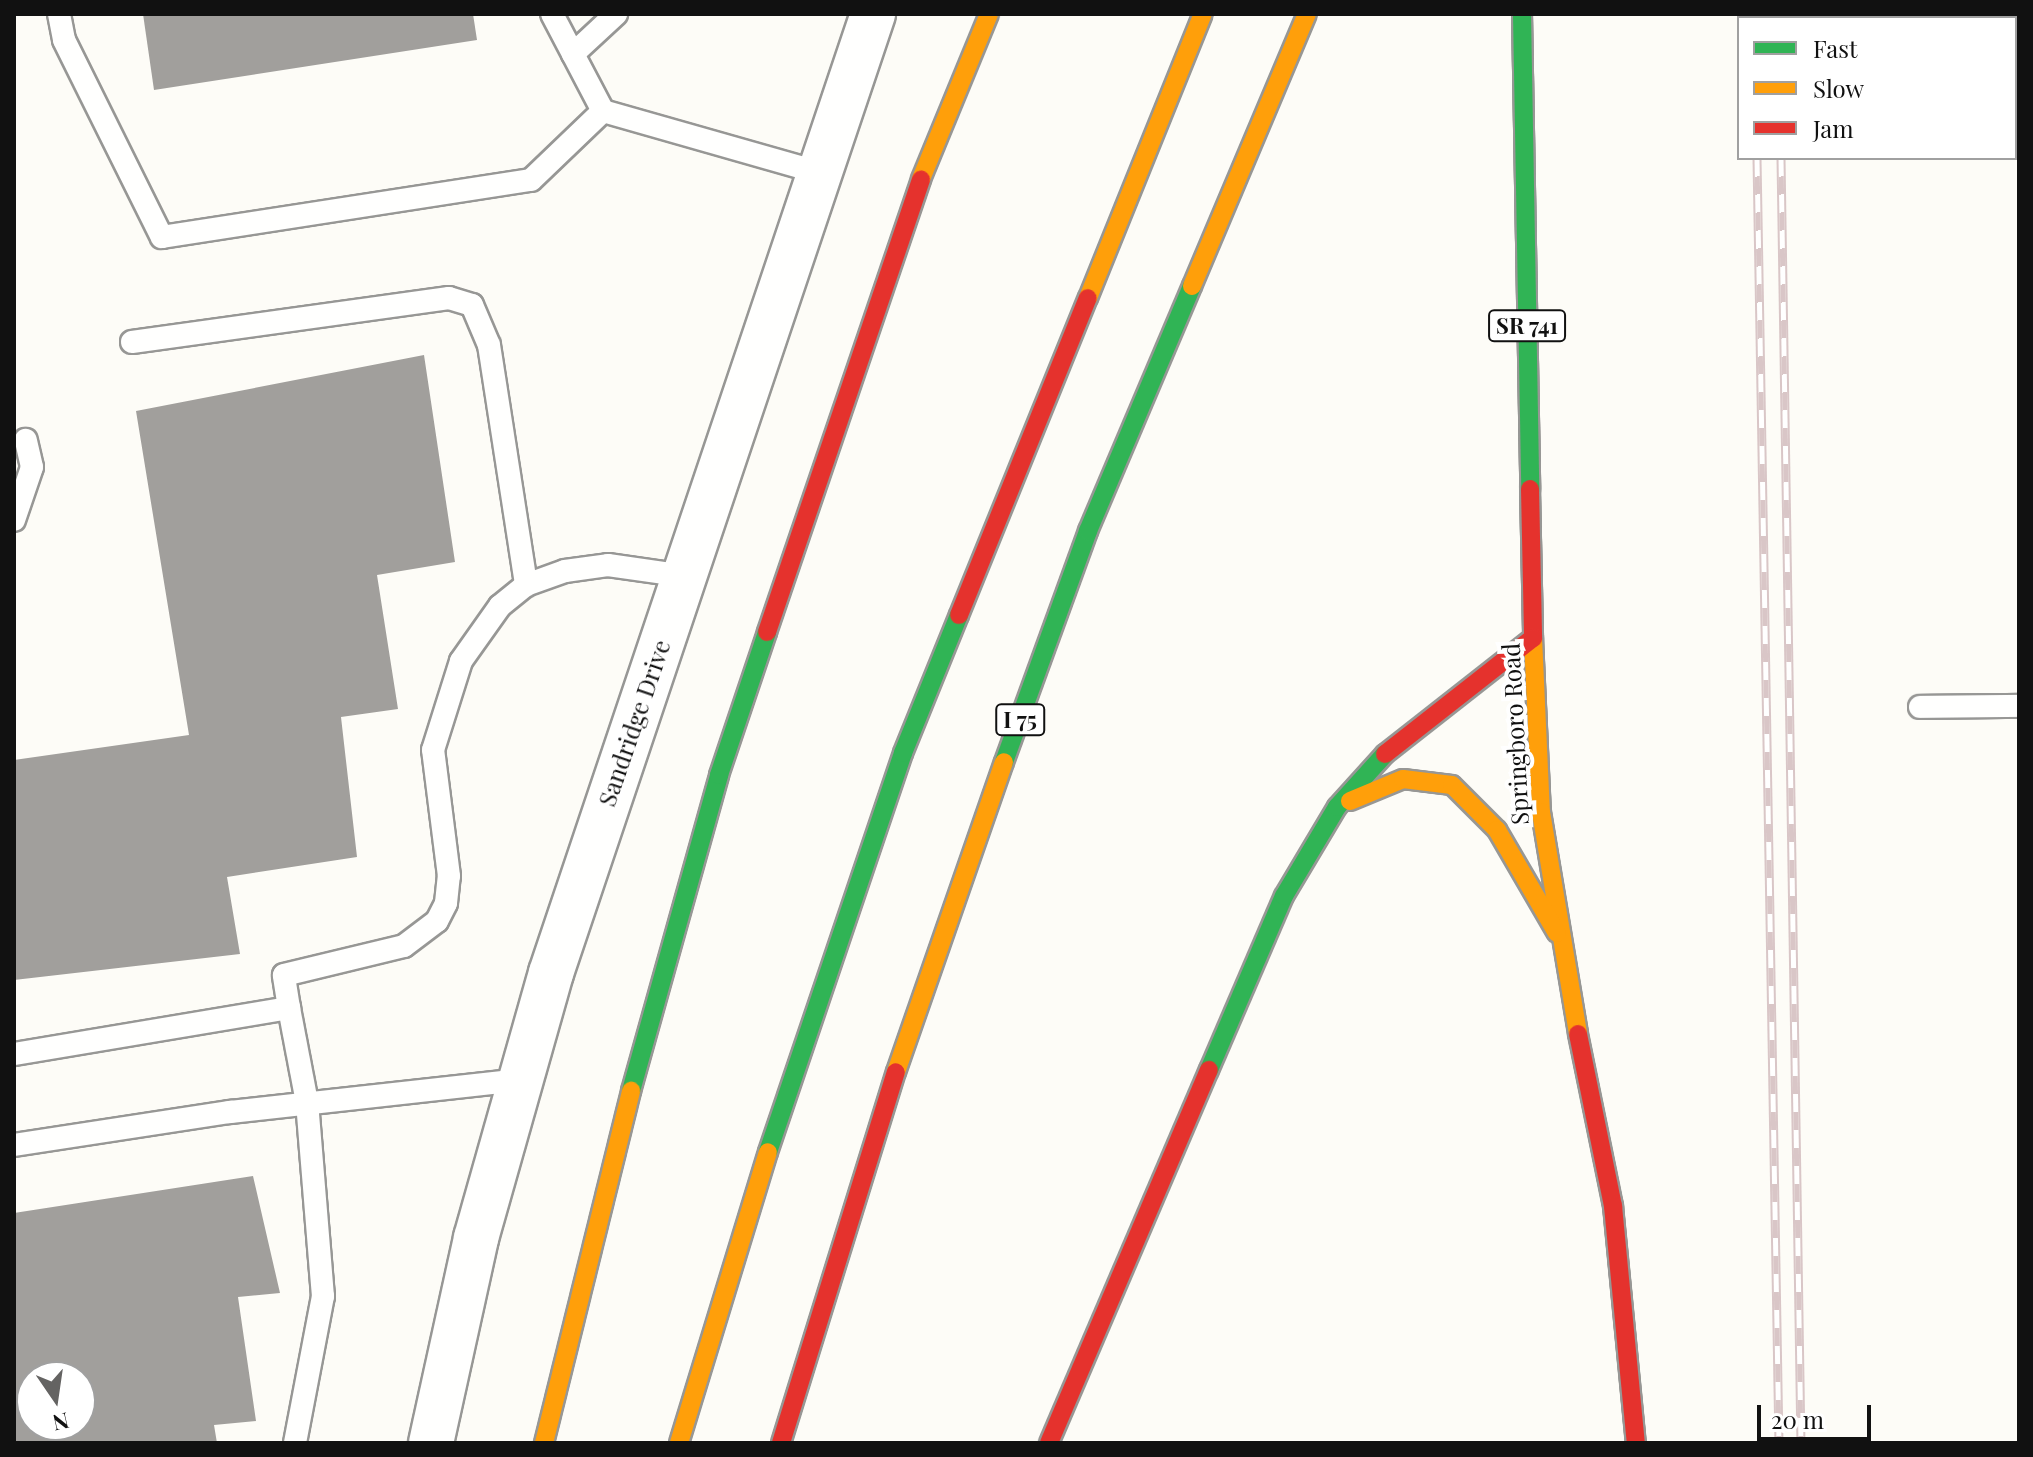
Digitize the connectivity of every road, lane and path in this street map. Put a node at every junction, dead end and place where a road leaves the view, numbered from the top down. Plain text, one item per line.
1 (59, 14) edge
2 (552, 14) edge
3 (616, 14) edge
4 (873, 14) edge
5 (989, 14) edge
6 (1203, 14) edge
7 (1307, 14) edge
8 (1522, 14) edge
9 (573, 54) junction
10 (603, 111) junction
11 (820, 173) junction
12 (132, 342) dead end
13 (26, 440) dead end
14 (14, 520) edge
15 (684, 576) junction
16 (526, 585) junction
17 (1533, 638) junction
18 (2019, 706) edge
19 (1920, 707) dead end
20 (1337, 807) junction
21 (1557, 933) junction
22 (289, 1008) junction
23 (14, 1054) edge
24 (521, 1080) junction
25 (307, 1102) junction
26 (14, 1145) edge
27 (295, 1443) edge
28 (431, 1443) edge
29 (544, 1443) edge
30 (679, 1443) edge
31 (781, 1443) edge
32 (1049, 1443) edge
33 (1636, 1443) edge

1 - 10 lane
2 - 9 lane
3 - 9 lane
4 - 11 street, Sandridge Drive
5 - 29 main road
6 - 30 main road
7 - 31 main road, I 75
8 - 17 main road, Springboro Road / SR 741
9 - 10 lane
10 - 11 lane
11 - 15 street, Sandridge Drive
12 - 16 lane
13 - 14 lane
15 - 16 lane
15 - 24 street, Sandridge Drive
16 - 22 lane
17 - 20 main road
17 - 21 main road, Springboro Road
18 - 19 lane
20 - 21 main road
20 - 32 main road
21 - 33 main road, Springboro Road
22 - 23 lane
22 - 25 lane
24 - 25 lane
24 - 28 street, Sandridge Drive
25 - 26 lane
25 - 27 lane

